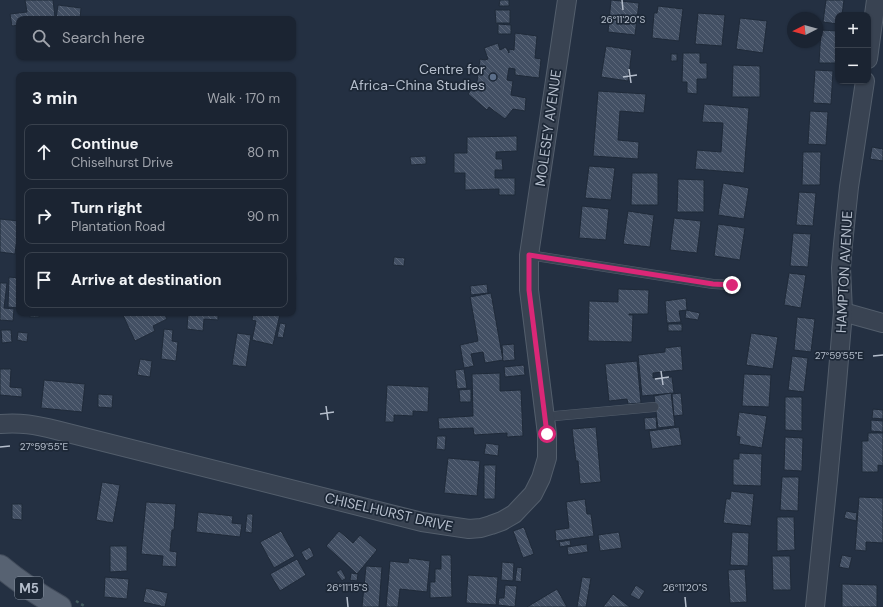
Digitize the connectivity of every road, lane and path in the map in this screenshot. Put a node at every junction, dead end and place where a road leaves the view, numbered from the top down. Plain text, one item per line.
1 (567, 0) edge
2 (876, 0) edge
3 (869, 48) edge
4 (865, 84) edge
5 (529, 255) junction
6 (732, 285) dead end
7 (842, 312) junction
8 (883, 323) edge
9 (654, 407) dead end
10 (544, 417) junction
11 (0, 424) edge
12 (0, 566) edge
13 (60, 607) edge
14 (815, 607) edge

1 - 5 street, MOLESEY AVENUE
2 - 3 street
4 - 7 street, HAMPTON AVENUE
5 - 6 lane
5 - 10 street, CHISELHURST DRIVE
7 - 8 street
7 - 14 street, HAMPTON AVENUE
9 - 10 lane
10 - 11 street, CHISELHURST DRIVE
12 - 13 main road, M5

